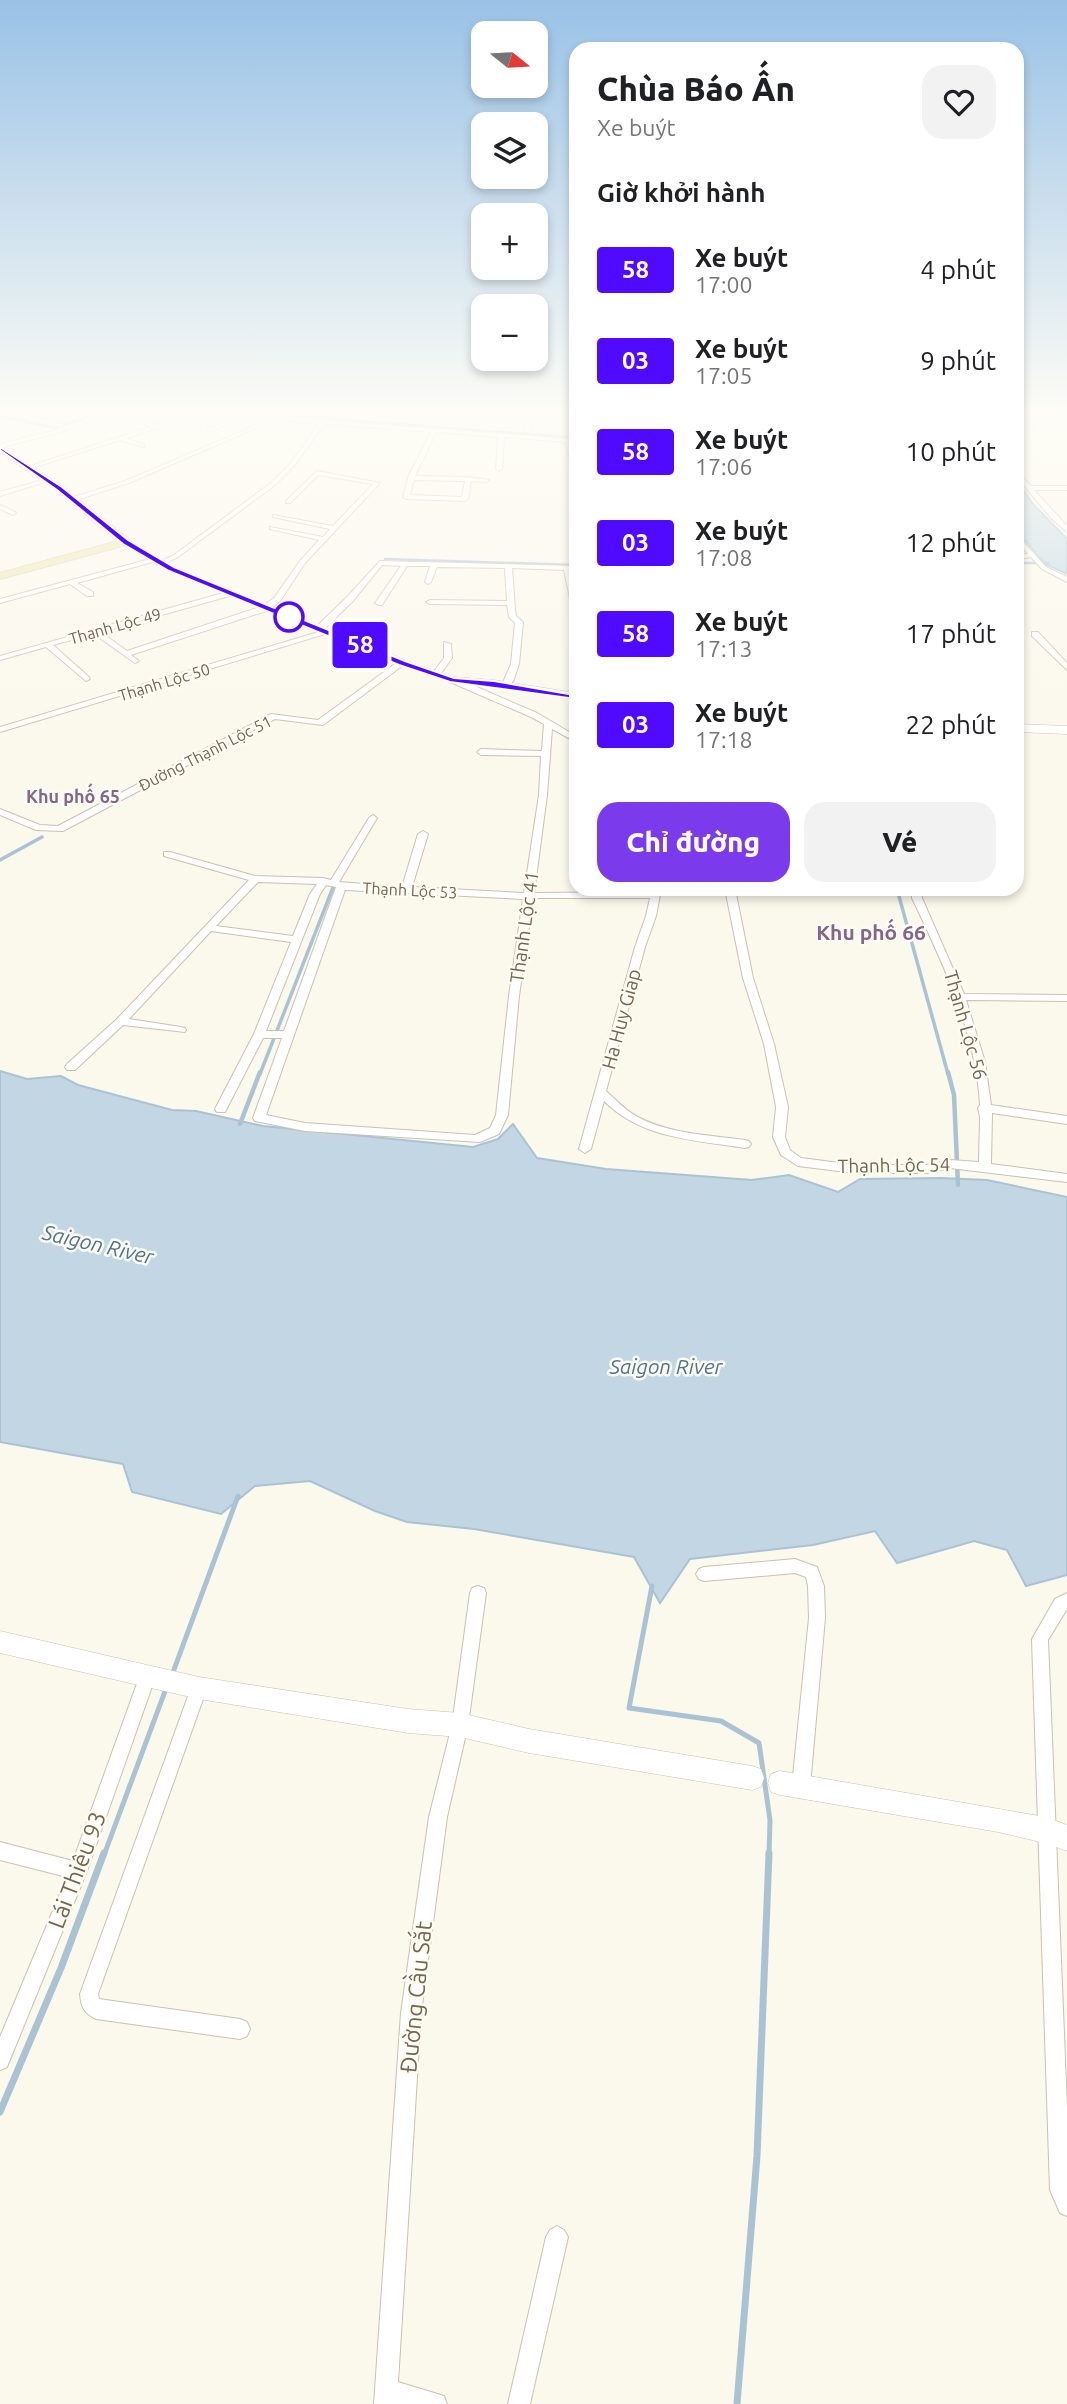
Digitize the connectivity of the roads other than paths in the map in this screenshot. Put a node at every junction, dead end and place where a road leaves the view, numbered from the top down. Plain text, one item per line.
1 (103, 523) edge
2 (220, 523) edge
3 (310, 523) edge
4 (339, 523) edge
5 (272, 528) dead end
6 (334, 528) junction
7 (122, 539) junction
8 (325, 539) junction
9 (1024, 545) edge
10 (383, 553) dead end
11 (1024, 558) edge
12 (1038, 560) junction
13 (158, 561) junction
14 (405, 564) junction
15 (434, 565) junction
16 (569, 566) edge
17 (569, 566) edge
18 (508, 567) junction
19 (0, 569) edge
20 (0, 576) edge
21 (1067, 580) edge
22 (71, 582) junction
23 (428, 582) dead end
24 (230, 593) junction
25 (90, 594) dead end
26 (0, 601) edge
27 (430, 602) dead end
28 (379, 603) dead end
29 (510, 603) junction
30 (266, 608) junction
31 (323, 630) junction
32 (95, 631) junction
33 (1035, 634) dead end
34 (47, 644) junction
35 (447, 644) dead end
36 (126, 654) junction
37 (0, 658) edge
38 (135, 661) dead end
39 (402, 663) junction
40 (1067, 668) edge
41 (436, 674) junction
42 (86, 679) dead end
43 (453, 680) junction
44 (506, 685) junction
45 (569, 695) edge
46 (548, 722) junction
47 (1024, 728) edge
48 (0, 730) edge
49 (1067, 730) edge
50 (569, 736) edge
51 (481, 752) dead end
52 (545, 754) junction
53 (0, 812) edge
54 (373, 818) dead end
55 (423, 834) dead end
56 (167, 854) dead end
57 (255, 879) junction
58 (333, 883) junction
59 (406, 890) junction
60 (569, 894) edge
61 (531, 895) junction
62 (655, 896) edge
63 (731, 896) edge
64 (917, 896) edge
65 (208, 928) junction
66 (298, 940) junction
67 (961, 997) junction
68 (1067, 998) edge
69 (121, 1021) junction
70 (181, 1030) dead end
71 (260, 1034) junction
72 (288, 1035) junction
73 (71, 1067) dead end
74 (601, 1092) junction
75 (985, 1108) junction
76 (222, 1109) dead end
77 (1067, 1120) edge
78 (746, 1144) dead end
79 (585, 1149) dead end
80 (985, 1168) junction
81 (1067, 1178) edge
82 (704, 1574) dead end
83 (478, 1593) dead end
84 (1067, 1600) edge
85 (0, 1642) edge
86 (152, 1679) junction
87 (190, 1686) junction
88 (460, 1725) junction
89 (752, 1778) joint
90 (791, 1785) junction
91 (1056, 1834) edge
92 (0, 1851) edge
93 (78, 1871) junction
94 (240, 2029) dead end
95 (2, 2052) edge
96 (1067, 2206) edge
97 (557, 2238) dead end
98 (386, 2397) edge
99 (436, 2404) edge
100 (519, 2404) edge

1 - 7 main road
2 - 13 street
3 - 6 street
4 - 6 street
5 - 8 street
6 - 8 street
7 - 13 street
7 - 19 main road
7 - 20 main road
8 - 30 street
9 - 12 street
10 - 16 street
11 - 12 street
12 - 21 street
13 - 22 street
13 - 24 street
14 - 15 street
14 - 28 street
14 - 31 street
15 - 18 street
15 - 23 street
17 - 18 street
18 - 29 street
22 - 25 street
22 - 26 street
24 - 30 street
24 - 32 street, Thạnh Lộc 49
27 - 29 street
29 - 44 street
30 - 31 street
30 - 36 street
31 - 39 street
31 - 48 street, Thạnh Lộc 50
32 - 34 street, Thạnh Lộc 49
32 - 36 street
33 - 40 street
34 - 37 street, Thạnh Lộc 49
34 - 42 street
35 - 41 street
36 - 38 street
39 - 41 street
39 - 53 street, Đường Thạnh Lộc 51
41 - 43 street
43 - 44 street
43 - 46 street
44 - 45 street
46 - 50 street
46 - 52 street, Thạnh Lộc 41
47 - 49 street
51 - 52 street
52 - 61 street, Thạnh Lộc 41
54 - 58 street
55 - 59 street
56 - 57 street, Thạnh Lộc 53
57 - 58 street, Thạnh Lộc 53
57 - 65 street
58 - 59 street, Thạnh Lộc 53
58 - 66 street
58 - 72 street
59 - 61 street, Thạnh Lộc 53
60 - 61 street, Thạnh Lộc 53
61 - 72 street, Thạnh Lộc 41
62 - 74 street, Ha Huy Giap
63 - 80 street, Thạnh Lộc 54
64 - 67 street, Thạnh Lộc 56
65 - 66 street
65 - 69 street
66 - 71 street
67 - 68 street
67 - 75 street, Thạnh Lộc 56
69 - 70 street
69 - 73 street
71 - 72 street
71 - 76 street
74 - 78 street
74 - 79 street, Ha Huy Giap
75 - 77 street
75 - 80 street, Thạnh Lộc 56
80 - 81 street, Thạnh Lộc 54
82 - 90 street
83 - 88 street, Đường Cầu Sắt
84 - 91 street
85 - 86 street
86 - 87 street
86 - 93 street, Lái Thiêu 93
87 - 88 street
87 - 94 street
88 - 89 street
88 - 98 street, Đường Cầu Sắt
89 - 90 street
90 - 91 street
91 - 96 street
92 - 93 street
93 - 95 street, Lái Thiêu 93
97 - 100 street
98 - 99 street

